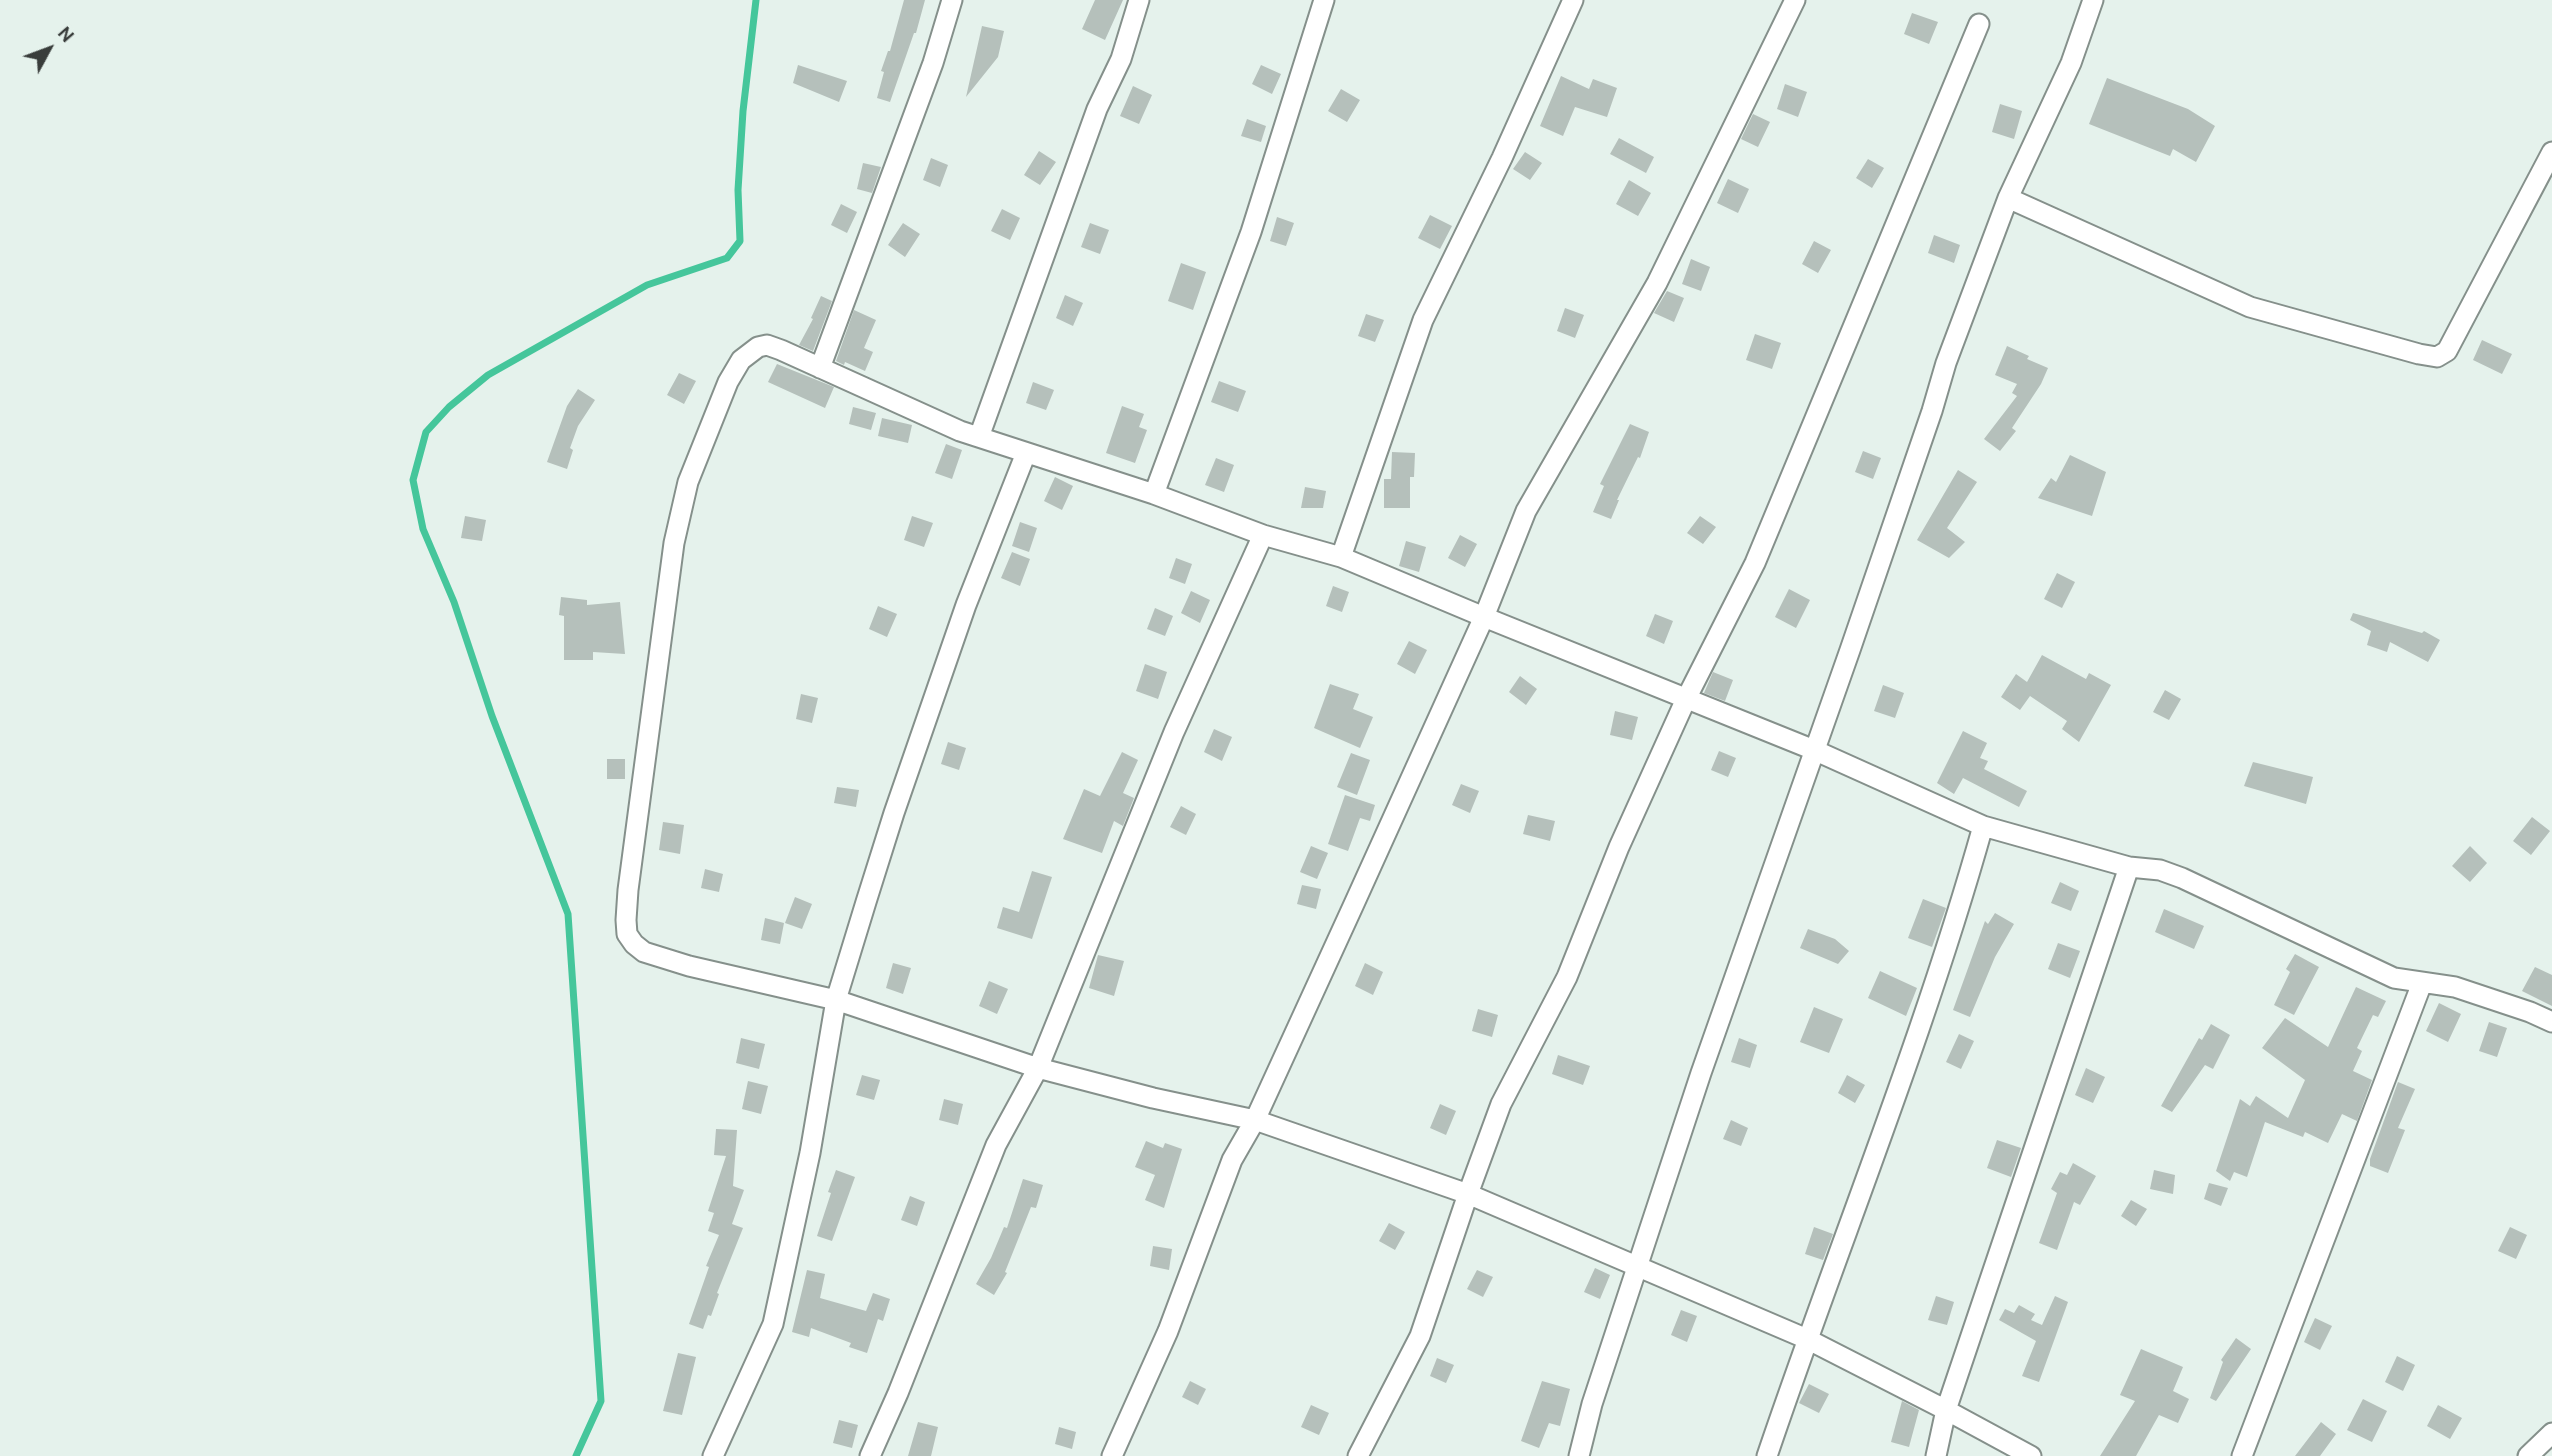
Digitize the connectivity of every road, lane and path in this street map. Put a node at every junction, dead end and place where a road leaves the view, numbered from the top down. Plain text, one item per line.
1 (952, 0) edge
2 (1139, 0) edge
3 (1324, 0) edge
4 (1573, 0) edge
5 (1795, 0) edge
6 (2093, 0) edge
7 (1979, 24) dead end
8 (2552, 152) edge
9 (2008, 198) junction
10 (820, 368) junction
11 (979, 437) junction
12 (1026, 453) junction
13 (1154, 494) junction
14 (1263, 535) junction
15 (1341, 556) junction
16 (1484, 617) junction
17 (1686, 699) junction
18 (1814, 750) junction
19 (1983, 826) junction
20 (2129, 867) junction
21 (2422, 983) junction
22 (836, 1000) junction
23 (2552, 1022) edge
24 (1038, 1068) junction
25 (1255, 1120) junction
26 (1468, 1194) junction
27 (1636, 1267) junction
28 (1807, 1339) junction
29 (1946, 1409) junction
30 (2552, 1433) edge
31 (713, 1456) edge
32 (870, 1456) edge
33 (1112, 1456) edge
34 (1358, 1456) edge
35 (1579, 1456) edge
36 (1767, 1456) edge
37 (1936, 1456) edge
38 (2031, 1456) edge
39 (2242, 1456) edge
40 (2528, 1456) edge

1 - 10 street
2 - 11 street
3 - 13 street
4 - 15 street
5 - 16 street
6 - 9 street
7 - 17 street
8 - 9 street
9 - 18 street
10 - 11 street
10 - 22 street
11 - 12 street
12 - 13 street
12 - 22 street
13 - 14 street
14 - 15 street
14 - 24 street
15 - 16 street
16 - 17 street
16 - 25 street
17 - 18 street
17 - 26 street
18 - 19 street
18 - 27 street
19 - 20 street
19 - 28 street
20 - 21 street
20 - 29 street
21 - 23 street
21 - 39 street
22 - 24 street
22 - 31 street
24 - 25 street
24 - 32 street
25 - 26 street
25 - 33 street
26 - 27 street
26 - 34 street
27 - 28 street
27 - 35 street
28 - 29 street
28 - 36 street
29 - 37 street
29 - 38 street
30 - 40 street

